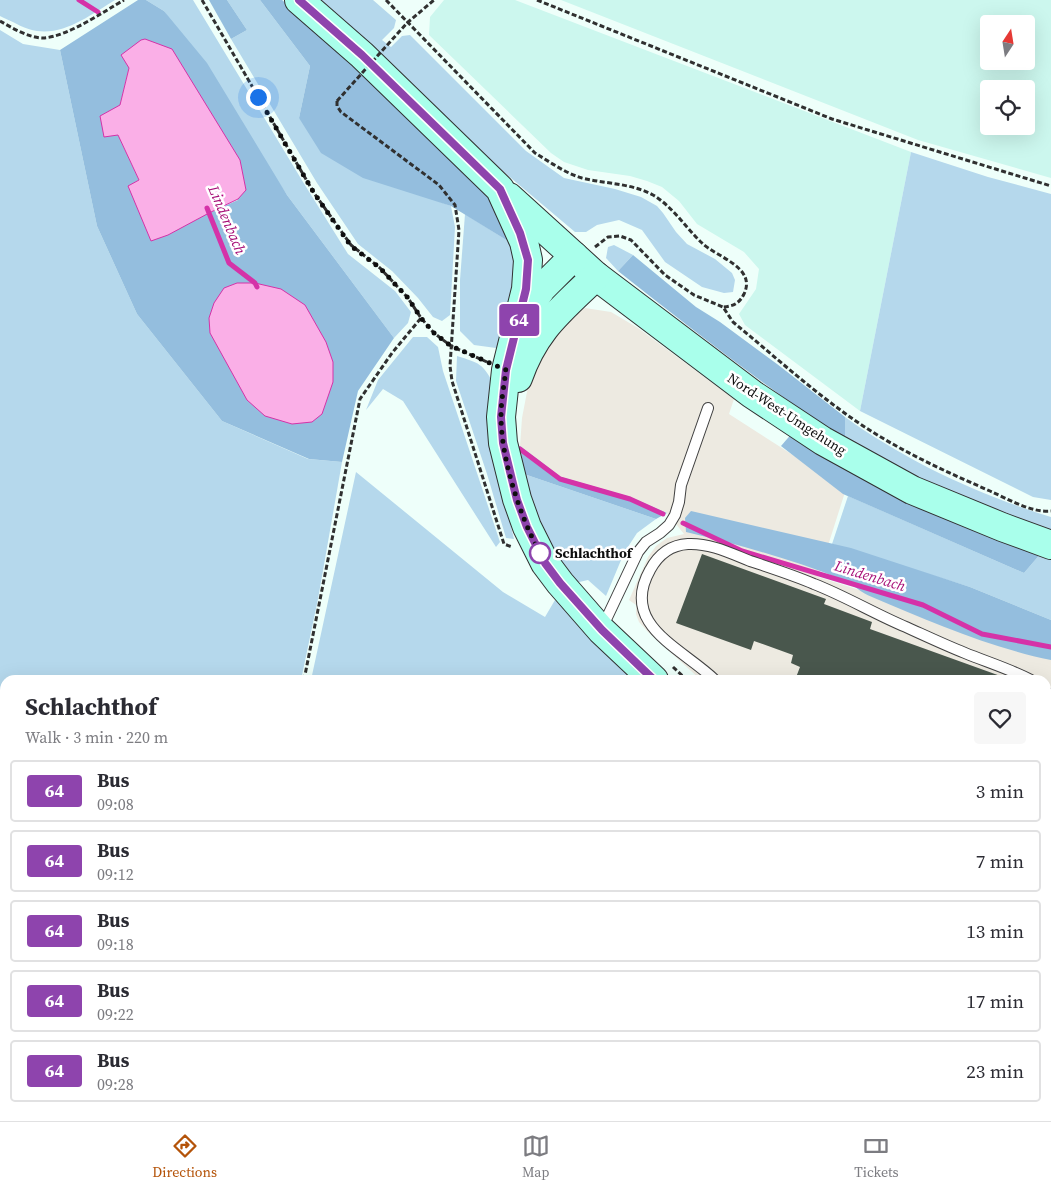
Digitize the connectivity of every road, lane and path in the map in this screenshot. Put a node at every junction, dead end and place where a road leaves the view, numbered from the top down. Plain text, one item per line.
1 (124, 0) edge
2 (202, 0) edge
3 (299, 0) edge
4 (386, 0) edge
5 (434, 0) edge
6 (537, 0) edge
7 (0, 21) edge
8 (407, 23) junction
9 (337, 101) dead end
10 (1051, 186) edge
11 (500, 189) junction
12 (584, 265) junction
13 (723, 307) junction
14 (421, 318) junction
15 (516, 329) junction
16 (506, 370) junction
17 (708, 408) dead end
18 (509, 466) junction
19 (1051, 511) edge
20 (1051, 545) edge
21 (602, 630) junction
22 (305, 675) edge
23 (649, 675) edge
24 (708, 675) edge
25 (1019, 675) edge

1 - 7 path
2 - 14 path
3 - 11 main road, Nord-West-Umgehung
4 - 8 path
5 - 8 path
6 - 10 path
8 - 9 path, bridge
8 - 13 path
11 - 12 main road, Nord-West-Umgehung
11 - 15 main road
12 - 13 path
12 - 15 main road
12 - 18 main road
12 - 20 main road, Nord-West-Umgehung
13 - 19 path
14 - 16 path
14 - 22 path
15 - 16 main road
16 - 18 main road
17 - 21 lane
18 - 21 main road
21 - 23 main road
24 - 25 lane

